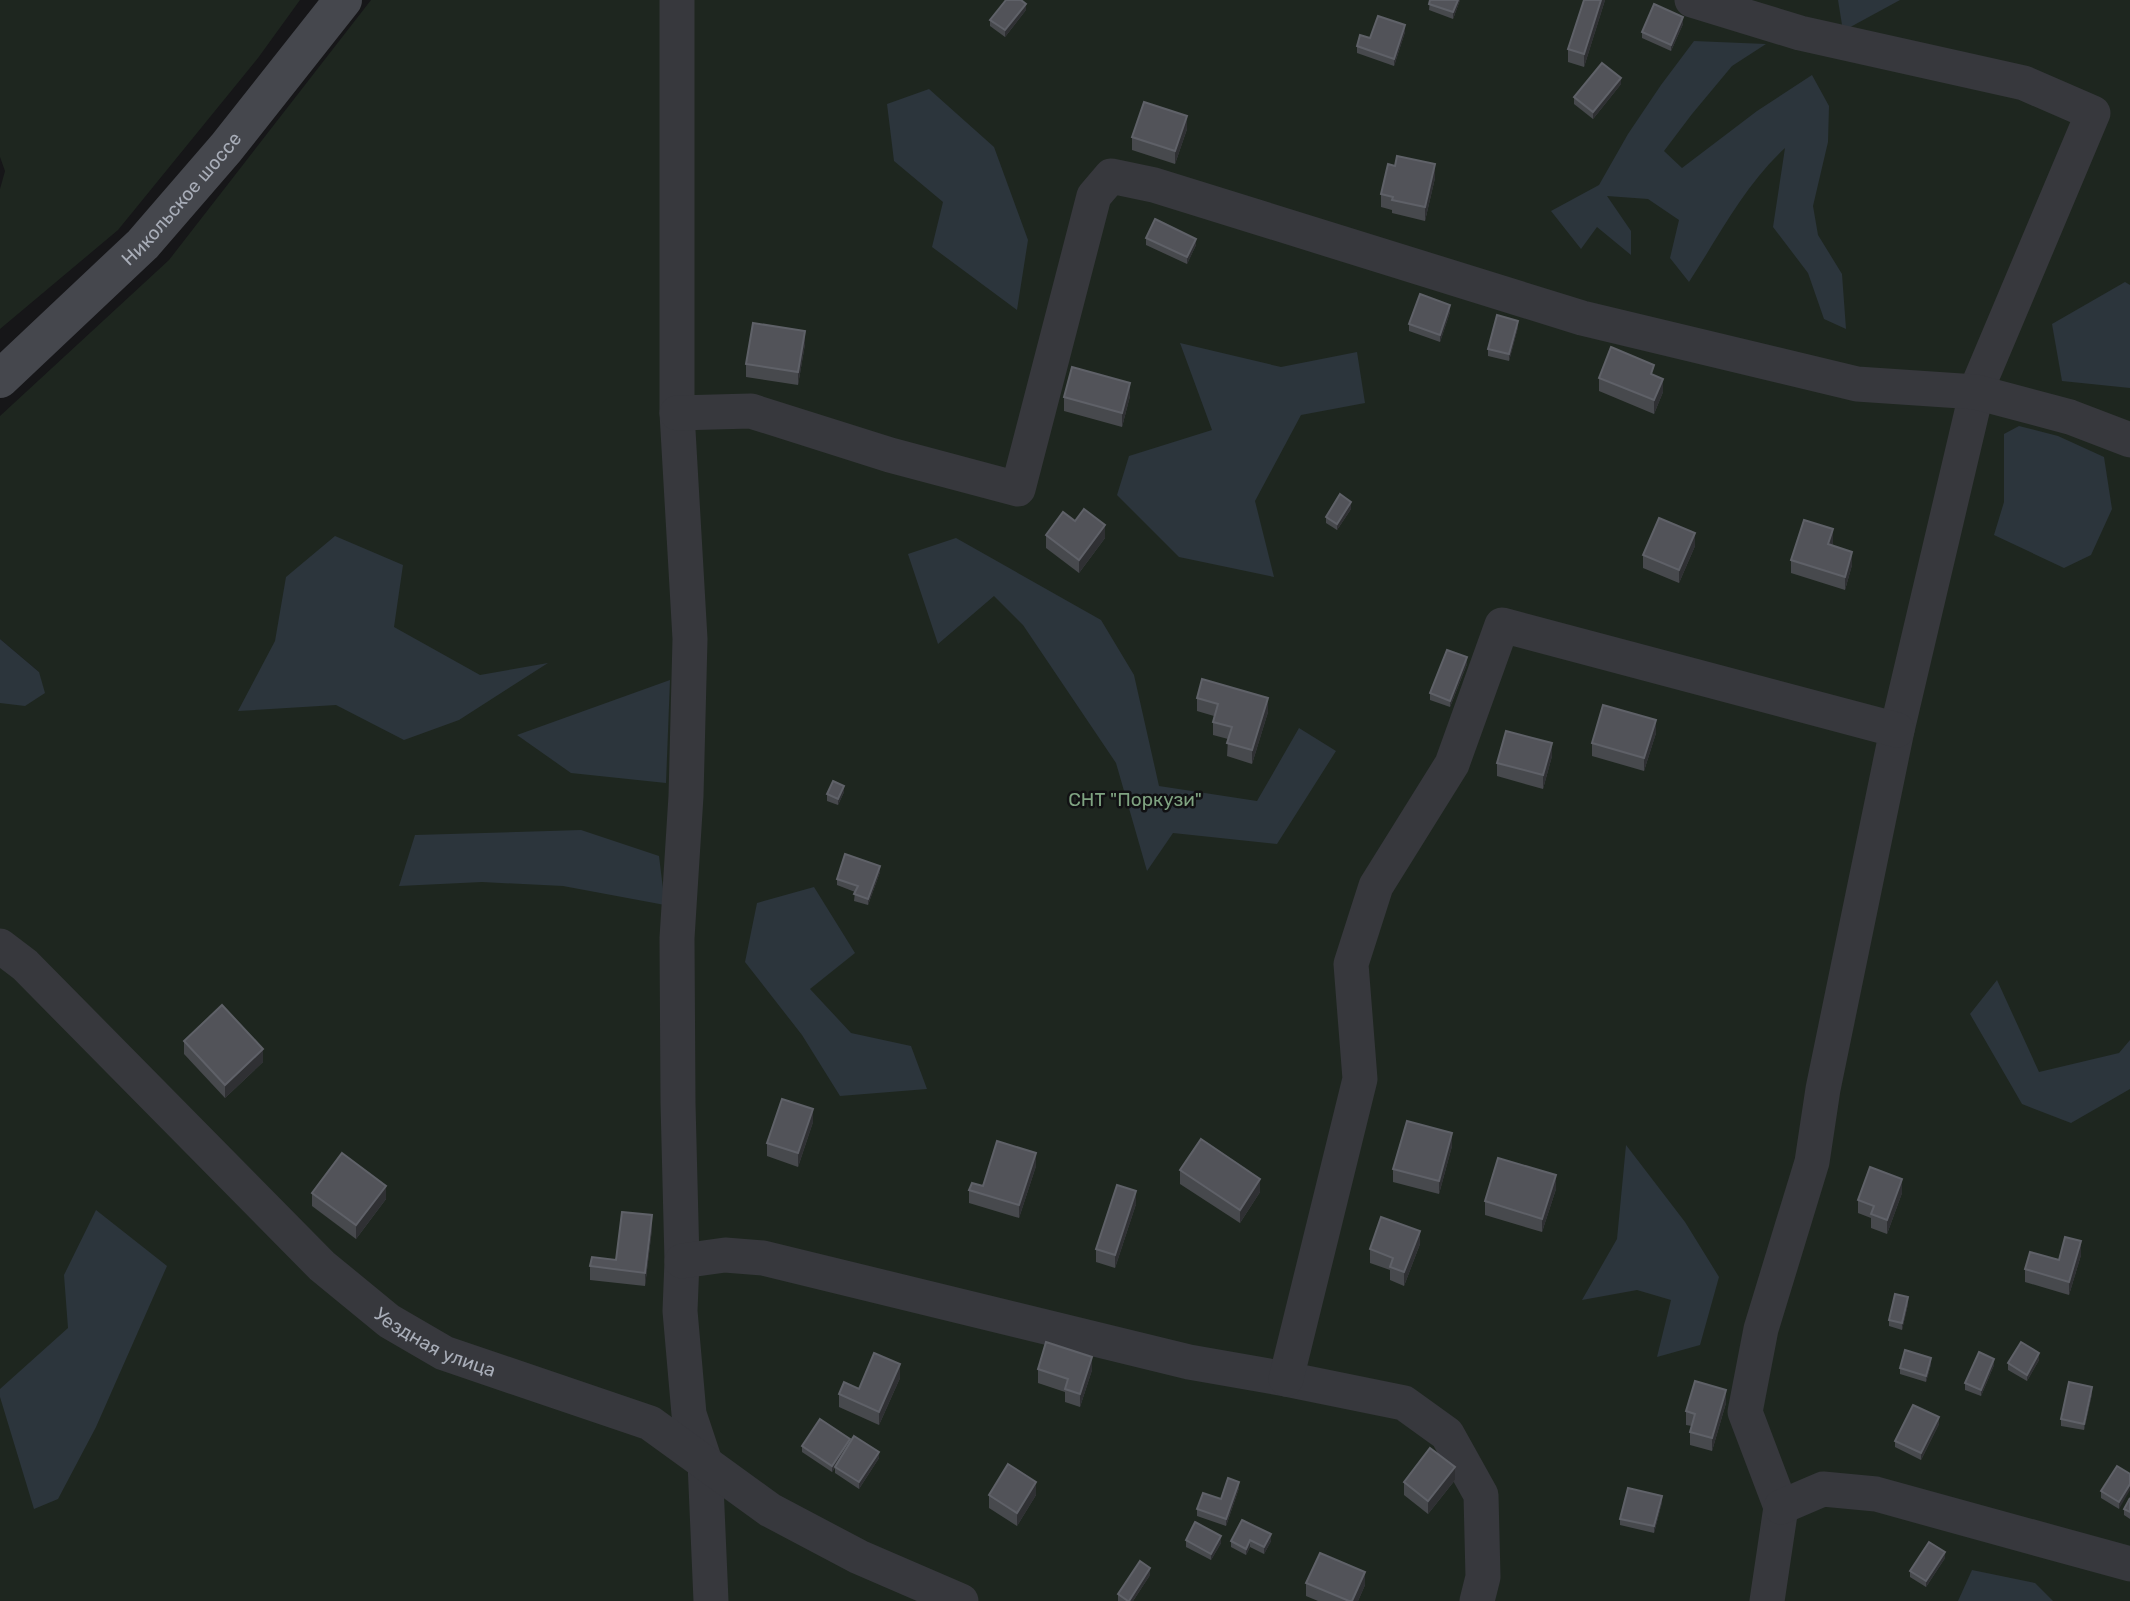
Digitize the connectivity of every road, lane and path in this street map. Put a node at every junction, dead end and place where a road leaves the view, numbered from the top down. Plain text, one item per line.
1 (343, 0) edge
2 (677, 0) edge
3 (1692, 0) edge
4 (0, 379) edge
5 (1976, 392) junction
6 (677, 413) junction
7 (2130, 440) edge
8 (1897, 730) junction
9 (0, 946) edge
10 (682, 1261) junction
11 (1286, 1379) junction
12 (705, 1462) junction
13 (1781, 1507) junction
14 (2130, 1564) edge
15 (711, 1601) edge
16 (961, 1601) edge
17 (1477, 1601) edge
18 (1767, 1601) edge

1 - 4 main road, Никольское шоссе
2 - 6 street
3 - 5 street
5 - 6 street
5 - 7 street
5 - 8 street
6 - 10 street
8 - 11 street
8 - 13 street
9 - 12 street, Уездная улица
10 - 11 street
10 - 12 street
11 - 17 street
12 - 15 street
12 - 16 street, Уездная улица
13 - 14 street
13 - 18 street

